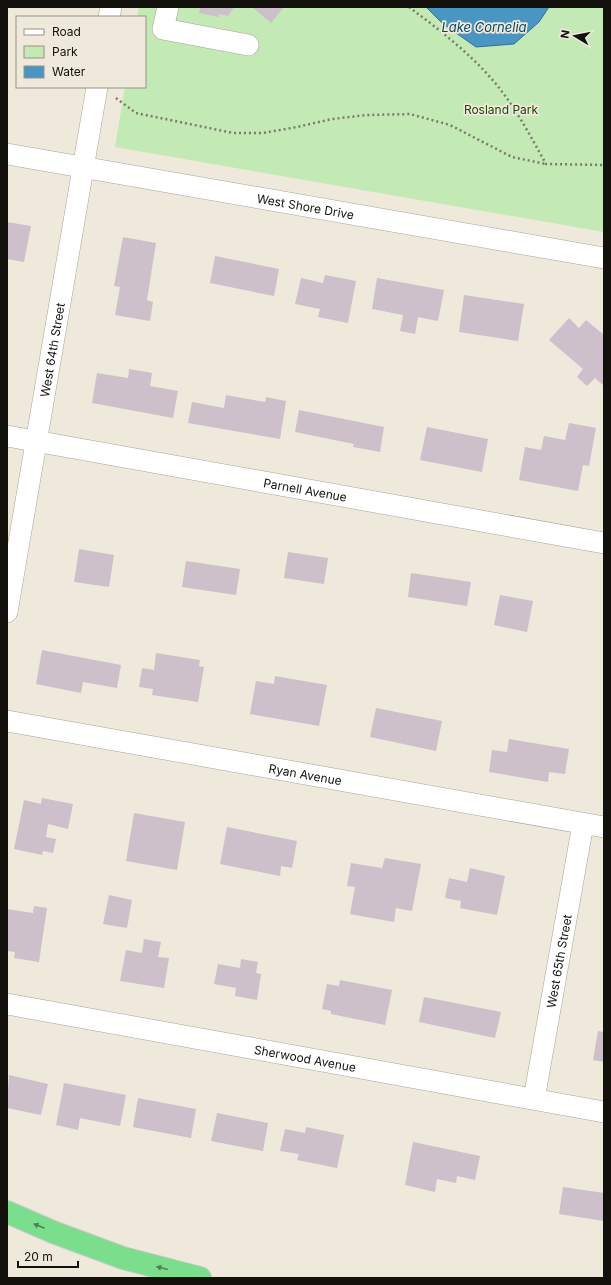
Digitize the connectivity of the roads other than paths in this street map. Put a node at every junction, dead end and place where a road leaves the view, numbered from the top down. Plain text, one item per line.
1 (168, 7) edge
2 (248, 45) dead end
3 (105, 91) edge
4 (7, 154) edge
5 (82, 168) junction
6 (604, 258) edge
7 (7, 436) edge
8 (37, 442) junction
9 (604, 543) edge
10 (7, 612) edge
11 (7, 721) edge
12 (584, 824) junction
13 (604, 827) edge
14 (7, 1004) edge
15 (534, 1099) junction
16 (604, 1112) edge
17 (7, 1212) edge
18 (200, 1278) edge

1 - 2 street
3 - 5 street, West 64th Street
4 - 5 street, West Shore Drive
5 - 6 street, West Shore Drive
5 - 8 street, West 64th Street
7 - 8 street, Parnell Avenue
8 - 9 street, Parnell Avenue
8 - 10 street, West 64th Street
11 - 12 street, Ryan Avenue
12 - 13 street, Ryan Avenue
12 - 15 street, West 65th Street
14 - 15 street, Sherwood Avenue
15 - 16 street, Sherwood Avenue
18 -> 17 highway

